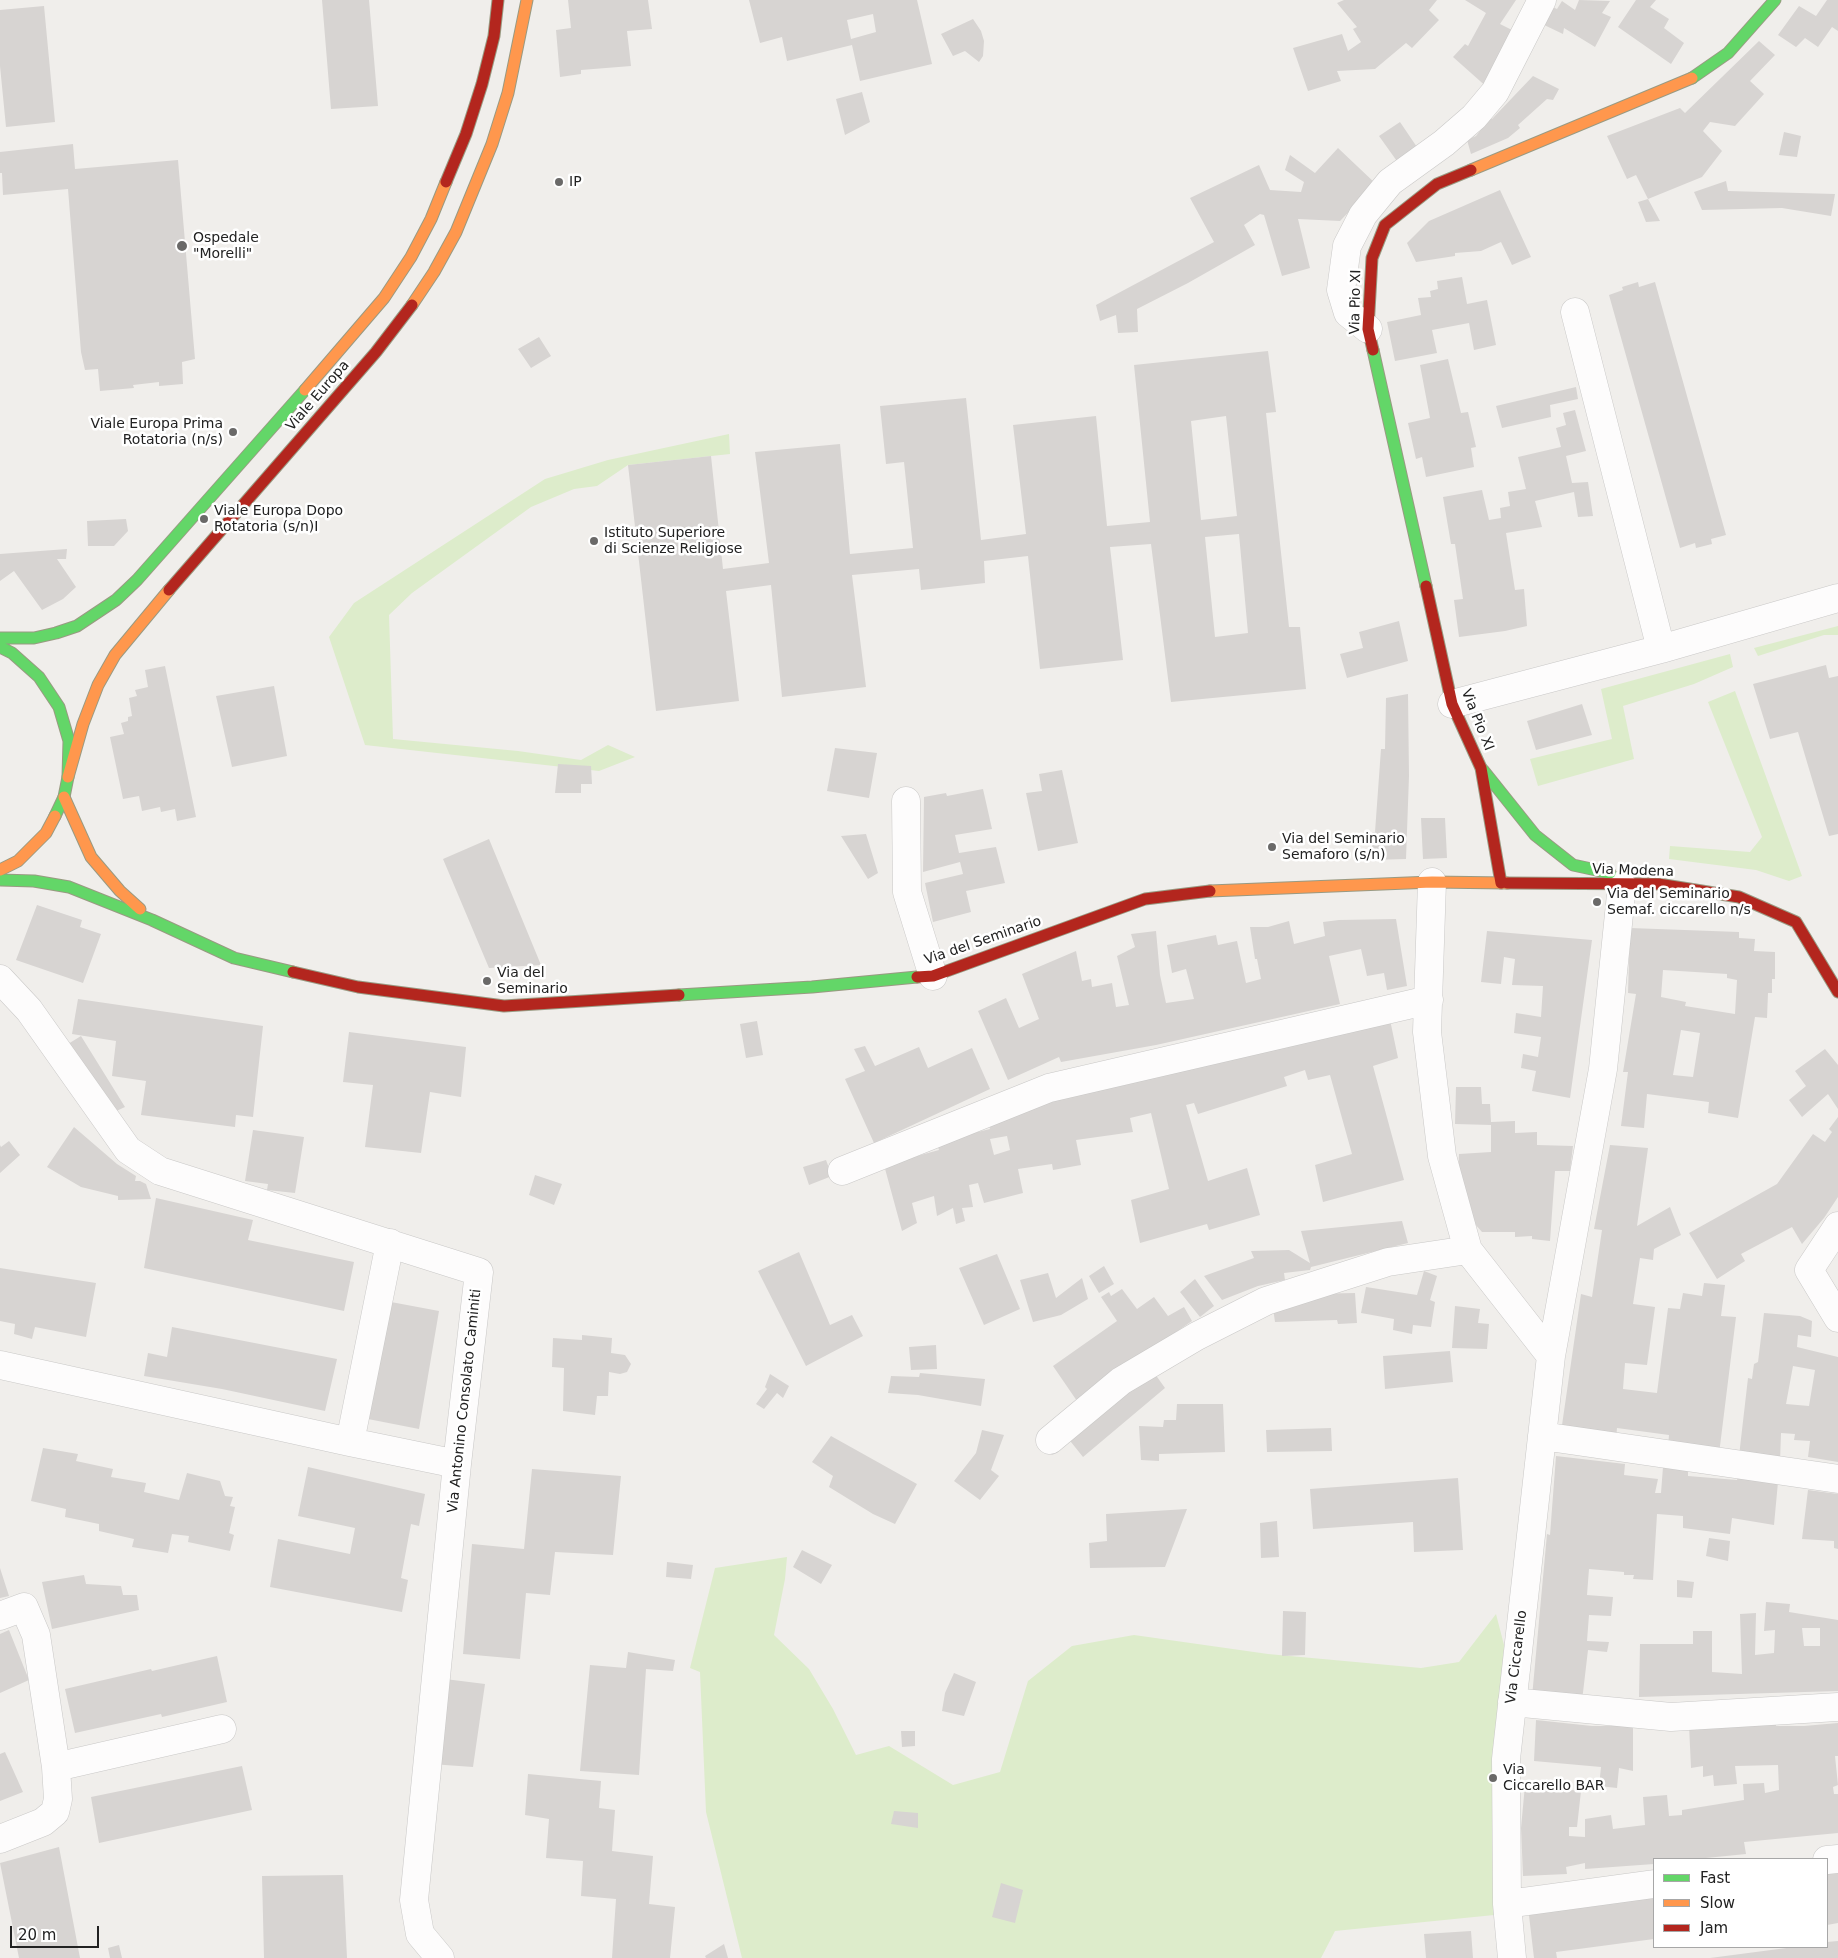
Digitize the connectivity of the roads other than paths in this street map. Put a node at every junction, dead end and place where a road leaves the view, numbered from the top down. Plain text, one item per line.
1 (498, 0) edge
2 (527, 0) edge
3 (1542, 0) edge
4 (1775, 0) edge
5 (1575, 312) dead end
6 (1368, 329) junction
7 (1838, 598) edge
8 (0, 638) edge
9 (0, 647) edge
10 (1660, 649) junction
11 (1452, 704) junction
12 (1481, 768) junction
13 (68, 777) junction
14 (64, 797) junction
15 (906, 801) dead end
16 (0, 870) edge
17 (0, 880) edge
18 (1432, 882) junction
19 (1501, 883) junction
20 (1658, 884) junction
21 (1622, 885) junction
22 (152, 920) junction
23 (933, 976) junction
24 (0, 979) edge
25 (1838, 992) edge
26 (1430, 1000) junction
27 (842, 1171) dead end
28 (1838, 1226) edge
29 (390, 1244) junction
30 (1468, 1250) junction
31 (1838, 1318) edge
32 (1551, 1356) junction
33 (0, 1366) edge
34 (1542, 1436) junction
35 (1050, 1440) dead end
36 (350, 1442) junction
37 (457, 1464) junction
38 (1838, 1479) edge
39 (0, 1616) edge
40 (1512, 1702) junction
41 (1838, 1707) edge
42 (222, 1729) dead end
43 (56, 1767) junction
44 (0, 1839) edge
45 (1653, 1884) edge
46 (1507, 1904) junction
47 (440, 1958) edge
48 (1512, 1958) edge

1 - 8 main road, Viale Europa
2 - 13 main road, Viale Europa
3 - 6 street
4 - 6 main road, Via Pio XI
5 - 10 street
6 - 11 main road, Via Pio XI
7 - 10 street
9 - 13 main road
10 - 11 street
11 - 12 main road, Via Pio XI
12 - 19 main road, Via Pio XI
12 - 20 main road
13 - 14 main road
14 - 16 main road
14 - 22 main road
15 - 23 street
17 - 22 main road
18 - 19 main road, Via del Seminario
18 - 23 main road, Via del Seminario
18 - 26 street
19 - 21 main road, Via Modena
20 - 21 main road, Via Modena
20 - 25 main road, Via Modena
21 - 32 street, Via Ciccarello
22 - 23 main road, Via del Seminario
24 - 29 street, Via Antonino Consolato Caminiti
26 - 27 street
26 - 30 street
28 - 31 street
29 - 36 street
29 - 37 street, Via Antonino Consolato Caminiti
30 - 32 street
30 - 35 street
32 - 34 street, Via Ciccarello
33 - 36 street
34 - 38 street
34 - 40 street, Via Ciccarello
36 - 37 street
37 - 47 street, Via Antonino Consolato Caminiti
39 - 43 street
40 - 41 street
40 - 46 street, Via Ciccarello
42 - 43 street
43 - 44 street
45 - 46 street
46 - 48 street, Via Ciccarello

